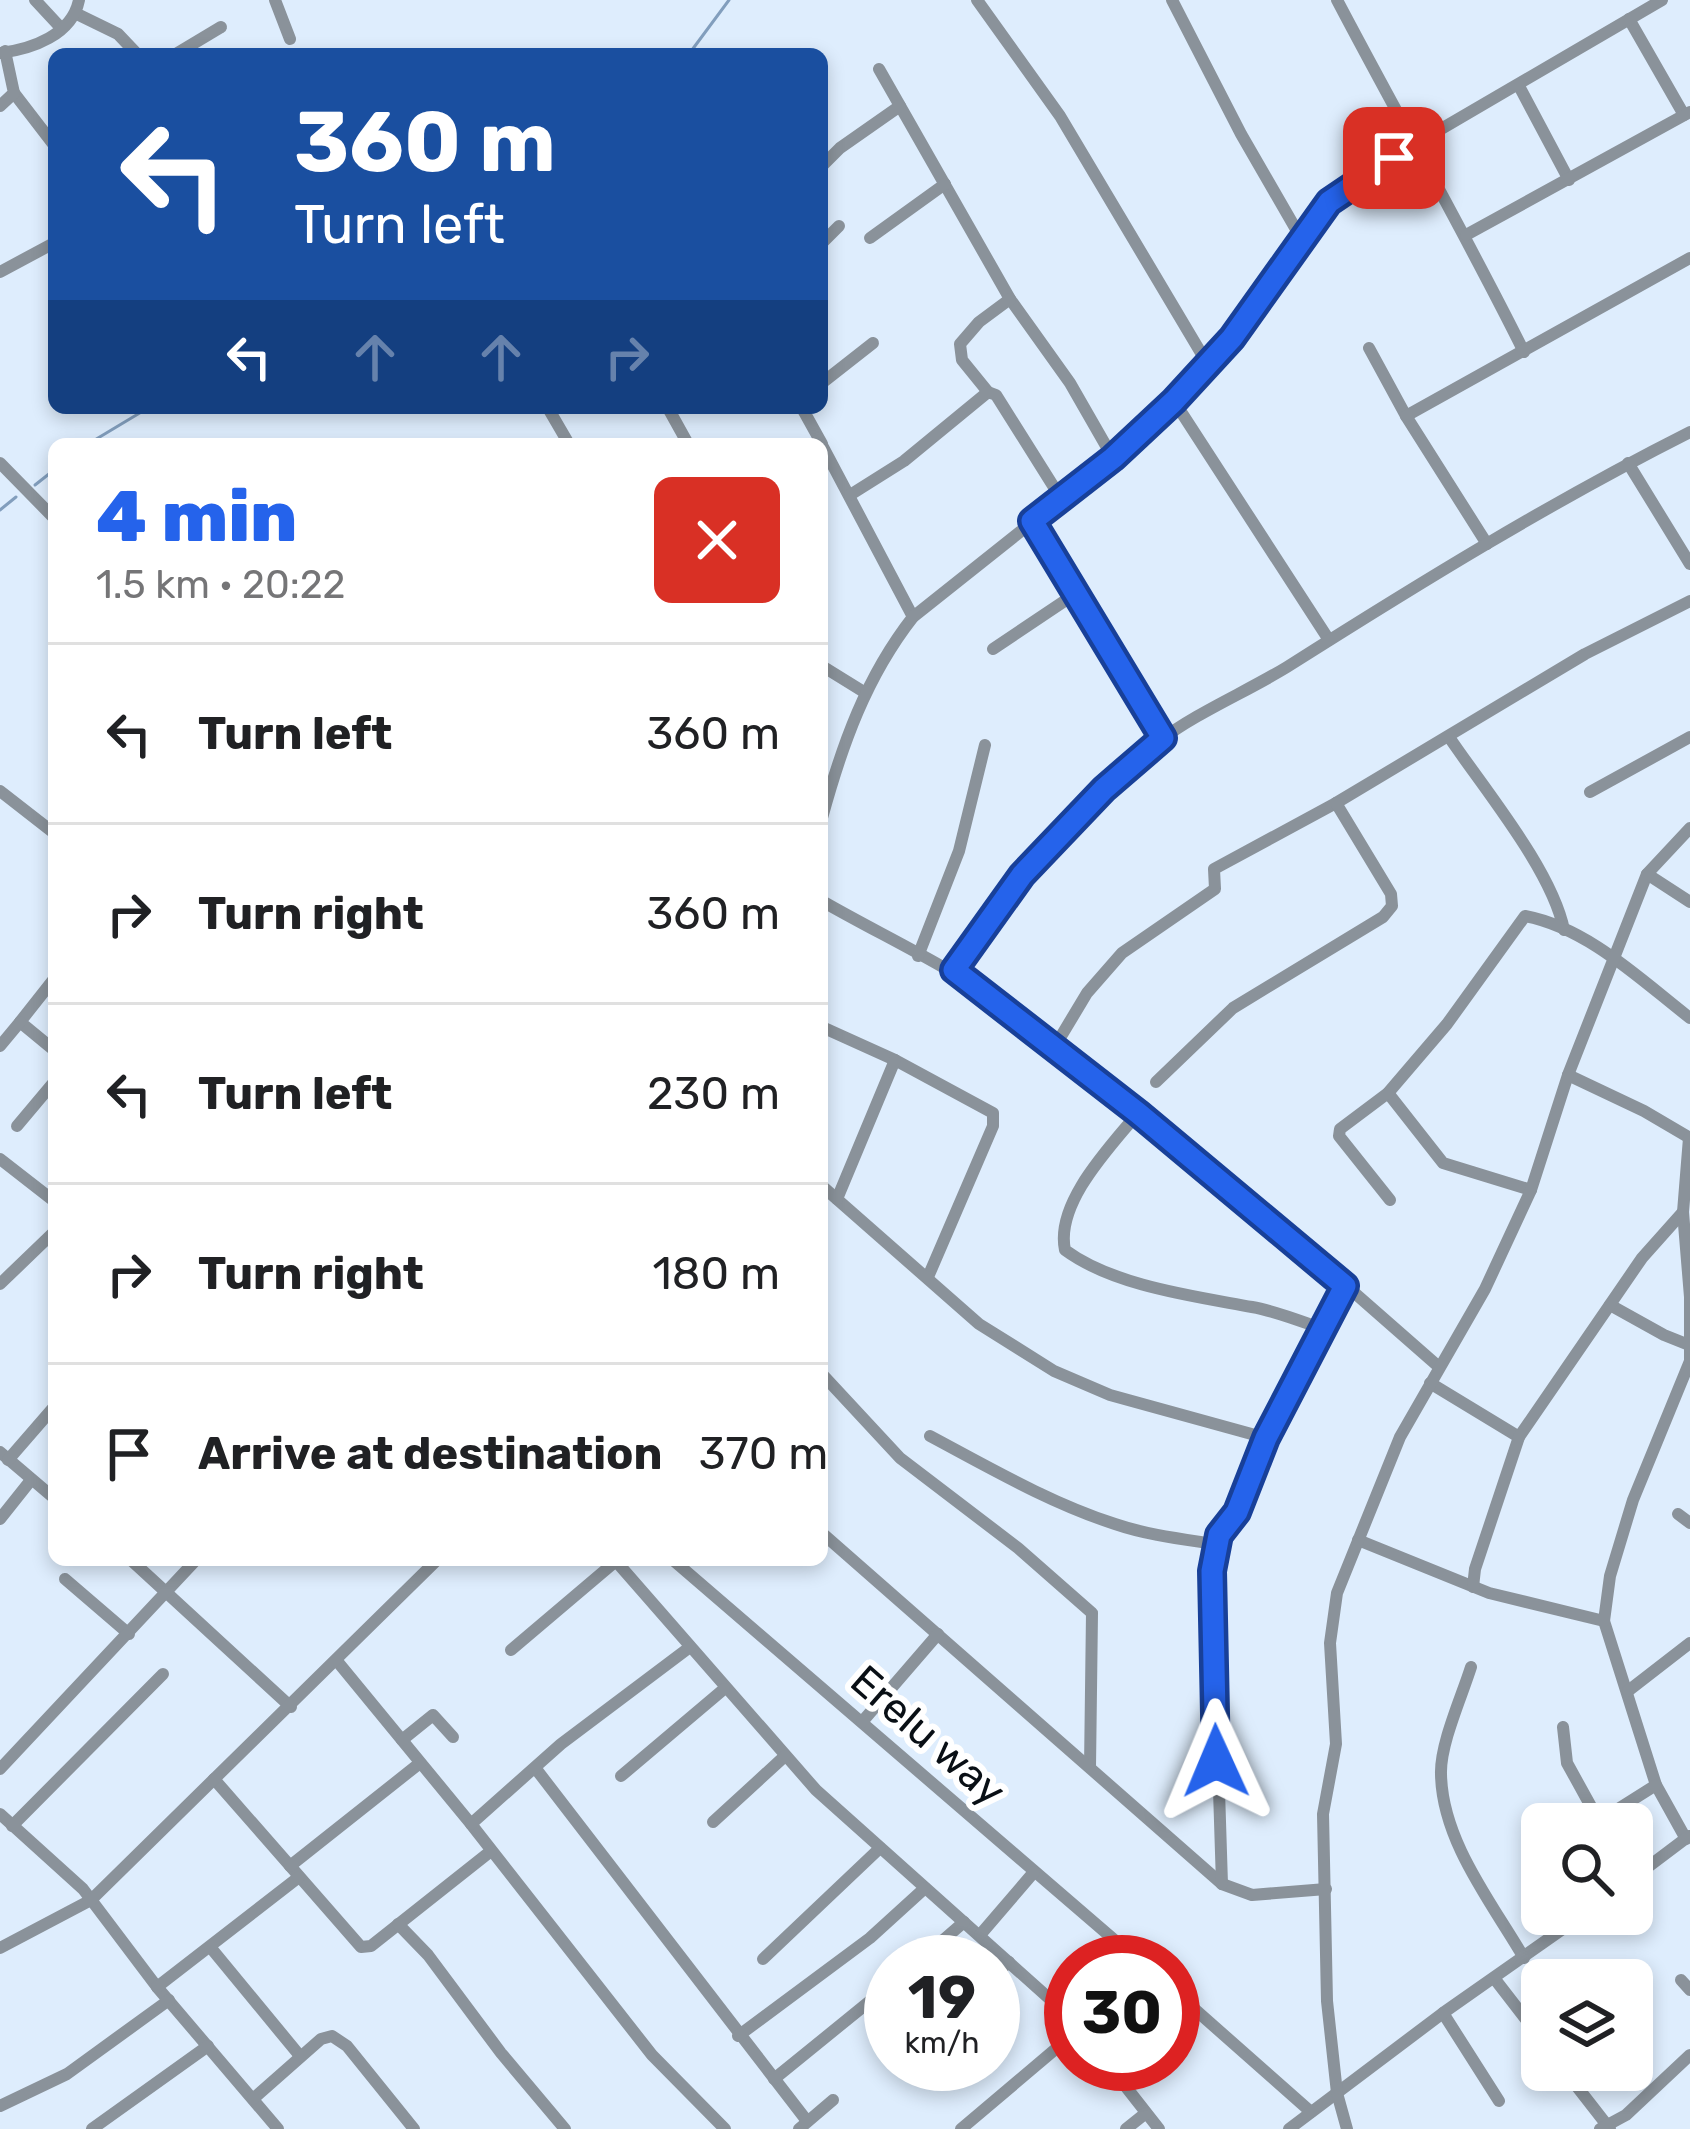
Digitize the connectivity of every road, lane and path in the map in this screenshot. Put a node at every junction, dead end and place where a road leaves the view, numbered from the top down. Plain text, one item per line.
1 (34, 0) edge
2 (274, 0) edge
3 (977, 0) edge
4 (1172, 0) edge
5 (1337, 0) edge
6 (1662, 0) edge
7 (78, 7) edge
8 (1629, 19) junction
9 (221, 27) dead end
10 (61, 28) junction
11 (290, 40) dead end
12 (131, 48) edge
13 (186, 48) edge
14 (2, 51) edge
15 (879, 69) dead end
16 (1519, 86) junction
17 (14, 92) junction
18 (0, 106) edge
19 (900, 106) junction
20 (1687, 113) edge
21 (48, 137) edge
22 (1412, 146) junction
23 (828, 160) edge
24 (1569, 180) junction
25 (945, 184) junction
26 (839, 226) dead end
27 (1466, 235) junction
28 (828, 238) edge
29 (870, 238) dead end
30 (1301, 238) junction
31 (48, 247) edge
32 (1690, 258) edge
33 (0, 272) edge
34 (1010, 299) junction
35 (873, 344) dead end
36 (1370, 348) dead end
37 (1524, 352) junction
38 (1207, 363) junction
39 (828, 378) edge
40 (988, 392) junction
41 (1174, 401) junction
42 (1406, 416) junction
43 (1690, 432) edge
44 (828, 455) edge
45 (1113, 458) junction
46 (0, 463) edge
47 (1628, 463) junction
48 (850, 495) junction
49 (1062, 500) junction
50 (48, 512) edge
51 (1032, 521) junction
52 (1487, 544) junction
53 (1690, 564) edge
54 (1078, 592) junction
55 (1690, 601) edge
56 (913, 617) junction
57 (1329, 640) junction
58 (993, 650) dead end
59 (828, 670) edge
60 (864, 692) junction
61 (1449, 737) junction
62 (1690, 737) edge
63 (1163, 738) junction
64 (985, 745) dead end
65 (0, 790) edge
66 (1590, 792) dead end
67 (828, 800) edge
68 (1336, 803) junction
69 (48, 827) edge
70 (1690, 828) edge
71 (1647, 874) junction
72 (1690, 902) edge
73 (828, 904) edge
74 (1564, 930) junction
75 (918, 956) junction
76 (1613, 957) junction
77 (954, 970) junction
78 (48, 987) edge
79 (1690, 1018) edge
80 (20, 1022) junction
81 (828, 1030) edge
82 (48, 1045) edge
83 (0, 1046) edge
84 (1054, 1048) junction
85 (896, 1060) junction
86 (1568, 1076) junction
87 (1156, 1082) dead end
88 (48, 1089) edge
89 (1388, 1093) junction
90 (1138, 1113) junction
91 (17, 1126) dead end
92 (1690, 1138) edge
93 (0, 1159) edge
94 (1531, 1190) junction
95 (828, 1191) edge
96 (48, 1196) edge
97 (837, 1199) junction
98 (1390, 1200) dead end
99 (1682, 1211) junction
100 (48, 1238) edge
101 (928, 1277) junction
102 (0, 1284) edge
103 (1345, 1286) junction
104 (1610, 1304) junction
105 (1323, 1329) junction
106 (1689, 1345) edge
107 (1439, 1367) junction
108 (828, 1380) edge
109 (1430, 1383) junction
110 (48, 1413) edge
111 (930, 1436) dead end
112 (1519, 1437) junction
113 (1266, 1438) junction
114 (4, 1456) edge
115 (31, 1480) junction
116 (48, 1493) edge
117 (0, 1520) edge
118 (828, 1537) edge
119 (1358, 1540) junction
120 (1216, 1544) junction
121 (138, 1566) edge
122 (191, 1566) edge
123 (431, 1566) edge
124 (610, 1566) edge
125 (620, 1566) edge
126 (681, 1566) edge
127 (64, 1579) dead end
128 (1473, 1587) junction
129 (168, 1592) junction
130 (1604, 1621) junction
131 (129, 1634) junction
132 (938, 1634) junction
133 (1690, 1643) edge
134 (690, 1647) junction
135 (511, 1650) dead end
136 (337, 1661) junction
137 (1471, 1667) dead end
138 (163, 1673) dead end
139 (724, 1688) junction
140 (1628, 1691) junction
141 (291, 1706) junction
142 (862, 1722) junction
143 (1563, 1727) dead end
144 (453, 1737) dead end
145 (402, 1740) junction
146 (785, 1756) junction
147 (420, 1762) junction
148 (1090, 1767) junction
149 (0, 1769) edge
150 (536, 1769) junction
151 (621, 1776) dead end
152 (214, 1779) junction
153 (1656, 1786) junction
154 (0, 1814) edge
155 (713, 1822) dead end
156 (471, 1823) junction
157 (12, 1826) junction
158 (1688, 1837) edge
159 (880, 1847) junction
160 (491, 1851) junction
161 (1653, 1863) edge
162 (294, 1872) junction
163 (1034, 1872) junction
164 (1222, 1884) junction
165 (925, 1888) junction
166 (1326, 1889) junction
167 (91, 1900) junction
168 (964, 1922) junction
169 (398, 1924) junction
170 (949, 1935) edge
171 (980, 1935) joint
172 (1108, 1935) edge
173 (1555, 1935) edge
174 (0, 1948) edge
175 (211, 1948) junction
176 (1524, 1958) junction
177 (763, 1959) dead end
178 (1020, 1972) edge
179 (1494, 1978) junction
180 (157, 1987) junction
181 (1044, 1994) edge
182 (169, 2000) junction
183 (864, 2006) edge
184 (1443, 2013) junction
185 (1521, 2013) edge
186 (1200, 2014) edge
187 (738, 2036) junction
188 (208, 2046) junction
189 (1690, 2055) edge
190 (300, 2056) junction
191 (1044, 2059) edge
192 (774, 2079) junction
193 (1129, 2091) edge
194 (1579, 2091) edge
195 (1337, 2093) junction
196 (253, 2099) junction
197 (833, 2100) dead end
198 (1499, 2101) dead end
199 (0, 2106) edge
200 (1311, 2112) junction
201 (1146, 2113) junction
202 (803, 2125) edge
203 (1606, 2128) edge
204 (92, 2129) edge
205 (278, 2129) edge
206 (414, 2129) edge
207 (565, 2129) edge
208 (725, 2129) edge
209 (961, 2129) edge
210 (1126, 2129) edge
211 (1159, 2129) edge
212 (1289, 2129) edge
213 (1347, 2129) edge

1 - 10 street
2 - 11 street
3 - 38 street
4 - 30 street
5 - 22 street
6 - 8 street
7 - 10 street
7 - 12 street
8 - 16 street
8 - 20 street
9 - 13 street
10 - 14 street
14 - 17 street
15 - 19 street
16 - 22 street
16 - 24 street
17 - 18 street
17 - 21 street
19 - 23 street
19 - 25 street
20 - 24 street
22 - 27 street
22 - 30 street
24 - 27 street
25 - 29 street
25 - 34 street
26 - 28 street
27 - 37 street
30 - 38 street
31 - 33 street
32 - 37 street
34 - 40 street
34 - 45 street
35 - 39 street
36 - 42 street
37 - 42 street
38 - 41 street
40 - 48 street
40 - 49 street
41 - 45 street
41 - 57 street
42 - 52 street
43 - 47 street
44 - 48 street
45 - 49 street
46 - 50 street
47 - 52 street
47 - 53 street
48 - 56 street
49 - 51 street
51 - 54 street
51 - 56 street
52 - 57 street
54 - 58 street
54 - 63 street
55 - 61 street
56 - 60 street
57 - 63 street
59 - 60 street
60 - 67 street
61 - 68 street
61 - 74 street
62 - 66 street
63 - 77 street
64 - 75 street
65 - 69 street
68 - 84 street
68 - 87 street
70 - 71 street
71 - 72 street
71 - 76 street
73 - 75 street
74 - 76 street
74 - 89 street
75 - 77 street
76 - 79 street
76 - 86 street
77 - 84 street
78 - 80 street
80 - 82 street
80 - 83 street
81 - 85 street
84 - 90 street
85 - 97 street
85 - 101 street
86 - 92 street
86 - 94 street
88 - 91 street
89 - 94 street
89 - 98 street
90 - 103 street
90 - 105 street
92 - 99 street
93 - 96 street
94 - 107 street
95 - 97 street
97 - 101 street
99 - 104 street
99 - 106 street
100 - 102 street
101 - 113 street
103 - 105 street
103 - 107 street
104 - 106 street
104 - 112 street
105 - 113 street
106 - 130 street
107 - 109 street
108 - 148 street
109 - 112 street
109 - 119 street
110 - 114 street
111 - 120 street
112 - 128 street
113 - 120 street
114 - 115 street
115 - 116 street
115 - 117 street
118 - 132 street
119 - 128 street
119 - 166 street
120 - 164 street
121 - 129 street
122 - 129 street
123 - 136 street
124 - 135 street
125 - 134 street
126 - 142 street, Erelu way
127 - 131 street
128 - 130 street
129 - 131 street
129 - 141 street
130 - 140 street
131 - 149 street
132 - 142 street
132 - 148 street
133 - 140 street
134 - 139 street
134 - 150 street
136 - 141 street
136 - 145 street
137 - 176 street
138 - 157 street
139 - 146 street
139 - 151 street
140 - 153 street
141 - 152 street
142 - 163 street, Erelu way
143 - 153 street
144 - 145 street
145 - 147 street
146 - 155 street
146 - 159 street
147 - 156 street
147 - 162 street
148 - 164 street
150 - 156 street
150 - 187 street
152 - 162 street
152 - 167 street
153 - 158 street
154 - 157 street
156 - 160 street
157 - 167 street
158 - 161 street
159 - 165 street
159 - 177 street
160 - 169 street
160 - 208 street
162 - 169 street
162 - 175 street
163 - 171 street
163 - 172 street, Erelu way
164 - 166 street
165 - 168 street
165 - 187 street
166 - 195 street
167 - 174 street
167 - 180 street
168 - 170 street
168 - 171 street
169 - 207 street
173 - 176 street
175 - 180 street
175 - 190 street
176 - 179 street
178 - 181 street
179 - 184 street
179 - 185 street
180 - 182 street
182 - 188 street
182 - 199 street
183 - 192 street
184 - 195 street
184 - 198 street
186 - 200 street
187 - 192 street
188 - 196 street
188 - 204 street
189 - 203 street
190 - 196 street
190 - 206 street
191 - 209 street
192 - 202 street
193 - 201 street
194 - 203 street
195 - 200 street
195 - 213 street
196 - 205 street
197 - 202 street
200 - 212 street
201 - 210 street
201 - 211 street

